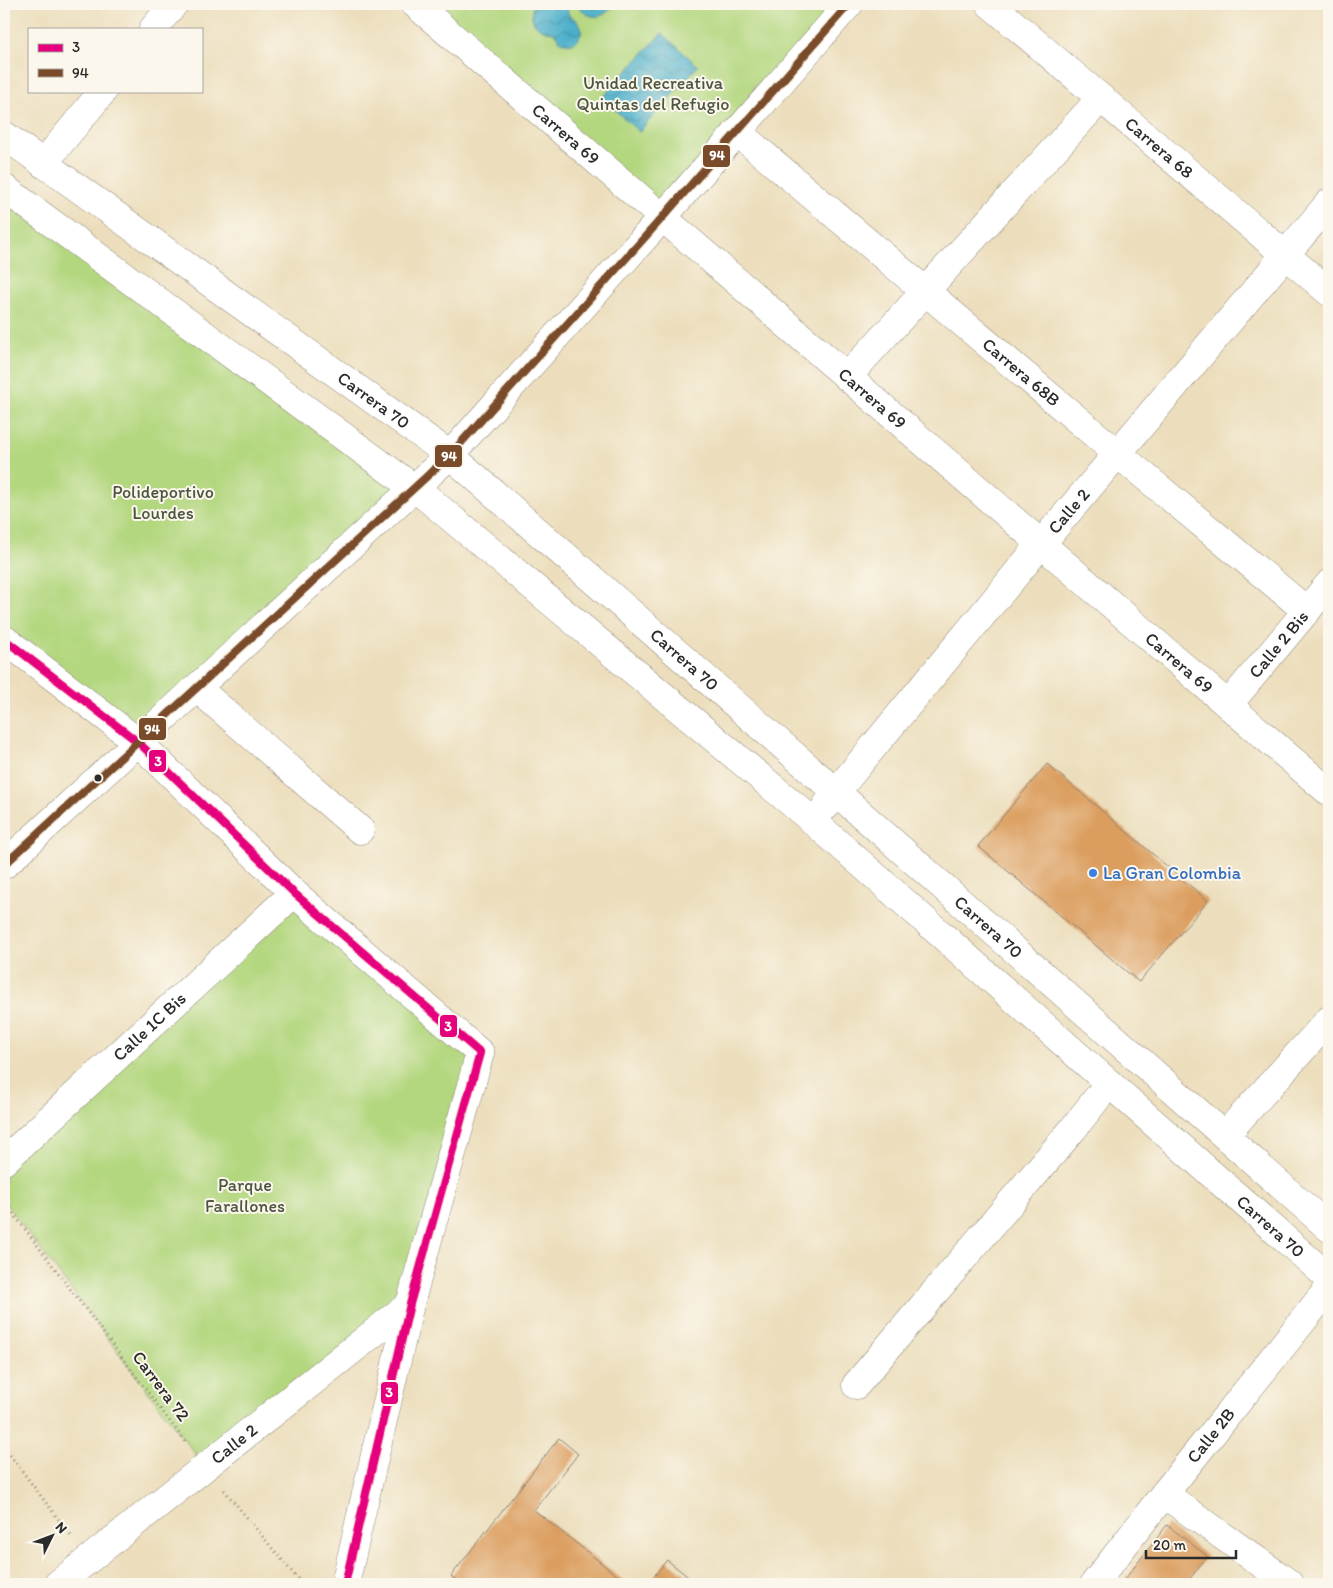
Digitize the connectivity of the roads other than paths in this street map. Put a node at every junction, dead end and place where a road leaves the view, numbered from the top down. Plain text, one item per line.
1 (174, 4) edge
2 (415, 4) edge
3 (849, 4) edge
4 (990, 4) edge
5 (155, 28) edge
6 (101, 92) edge
7 (1101, 98) junction
8 (737, 132) junction
9 (4, 135) edge
10 (43, 164) junction
11 (4, 188) edge
12 (1329, 203) edge
13 (662, 218) junction
14 (1285, 255) junction
15 (925, 291) junction
16 (1329, 292) edge
17 (847, 377) junction
18 (1118, 454) junction
19 (450, 455) junction
20 (415, 489) junction
21 (441, 510) junction
22 (384, 516) junction
23 (1041, 544) junction
24 (1329, 584) edge
25 (1307, 610) junction
26 (4, 639) edge
27 (197, 688) junction
28 (1228, 705) junction
29 (138, 742) junction
30 (836, 792) junction
31 (1329, 792) edge
32 (814, 822) junction
33 (360, 830) dead end
34 (4, 866) edge
35 (294, 893) junction
36 (1329, 1020) edge
37 (1109, 1083) junction
38 (1225, 1135) junction
39 (4, 1161) edge
40 (1329, 1228) edge
41 (1329, 1278) edge
42 (1329, 1288) edge
43 (410, 1304) junction
44 (856, 1385) dead end
45 (1164, 1494) junction
46 (58, 1584) edge
47 (345, 1584) edge
48 (1094, 1584) edge
49 (1290, 1584) edge

1 - 5 street
2 - 13 street, Carrera 69
3 - 8 street
4 - 7 street, Carrera 68
6 - 10 street
7 - 14 street, Carrera 68
7 - 15 street
8 - 13 street
8 - 15 street, Carrera 68B
9 - 10 street, Carrera 70
10 - 19 street, Carrera 70
11 - 20 street, Carrera 70
12 - 14 street, Calle 2
13 - 17 street, Carrera 69
13 - 19 street
14 - 16 street, Carrera 68
14 - 18 street, Calle 2
15 - 17 street
15 - 18 street, Carrera 68B
17 - 23 street, Carrera 69
18 - 23 street, Calle 2
18 - 25 street, Carrera 68B
19 - 20 street
19 - 30 street, Carrera 70
20 - 21 street, Carrera 70
20 - 22 street
21 - 22 street
21 - 32 street, Carrera 70
22 - 27 street
23 - 28 street, Carrera 69
23 - 30 street, Calle 2
24 - 25 street, Calle 2 Bis
25 - 28 street, Calle 2 Bis
26 - 29 street
27 - 29 street
27 - 33 street
28 - 31 street, Carrera 69
29 - 34 street
29 - 35 street
30 - 32 street, Calle 2
30 - 38 street, Carrera 70
32 - 37 street, Carrera 70
35 - 39 street, Calle 1C Bis
35 - 43 street
36 - 38 street
37 - 41 street, Carrera 70
37 - 44 street
38 - 40 street, Carrera 70
42 - 45 street, Calle 2B
43 - 46 street, Calle 2
43 - 47 street
45 - 48 street, Calle 2B
45 - 49 street

